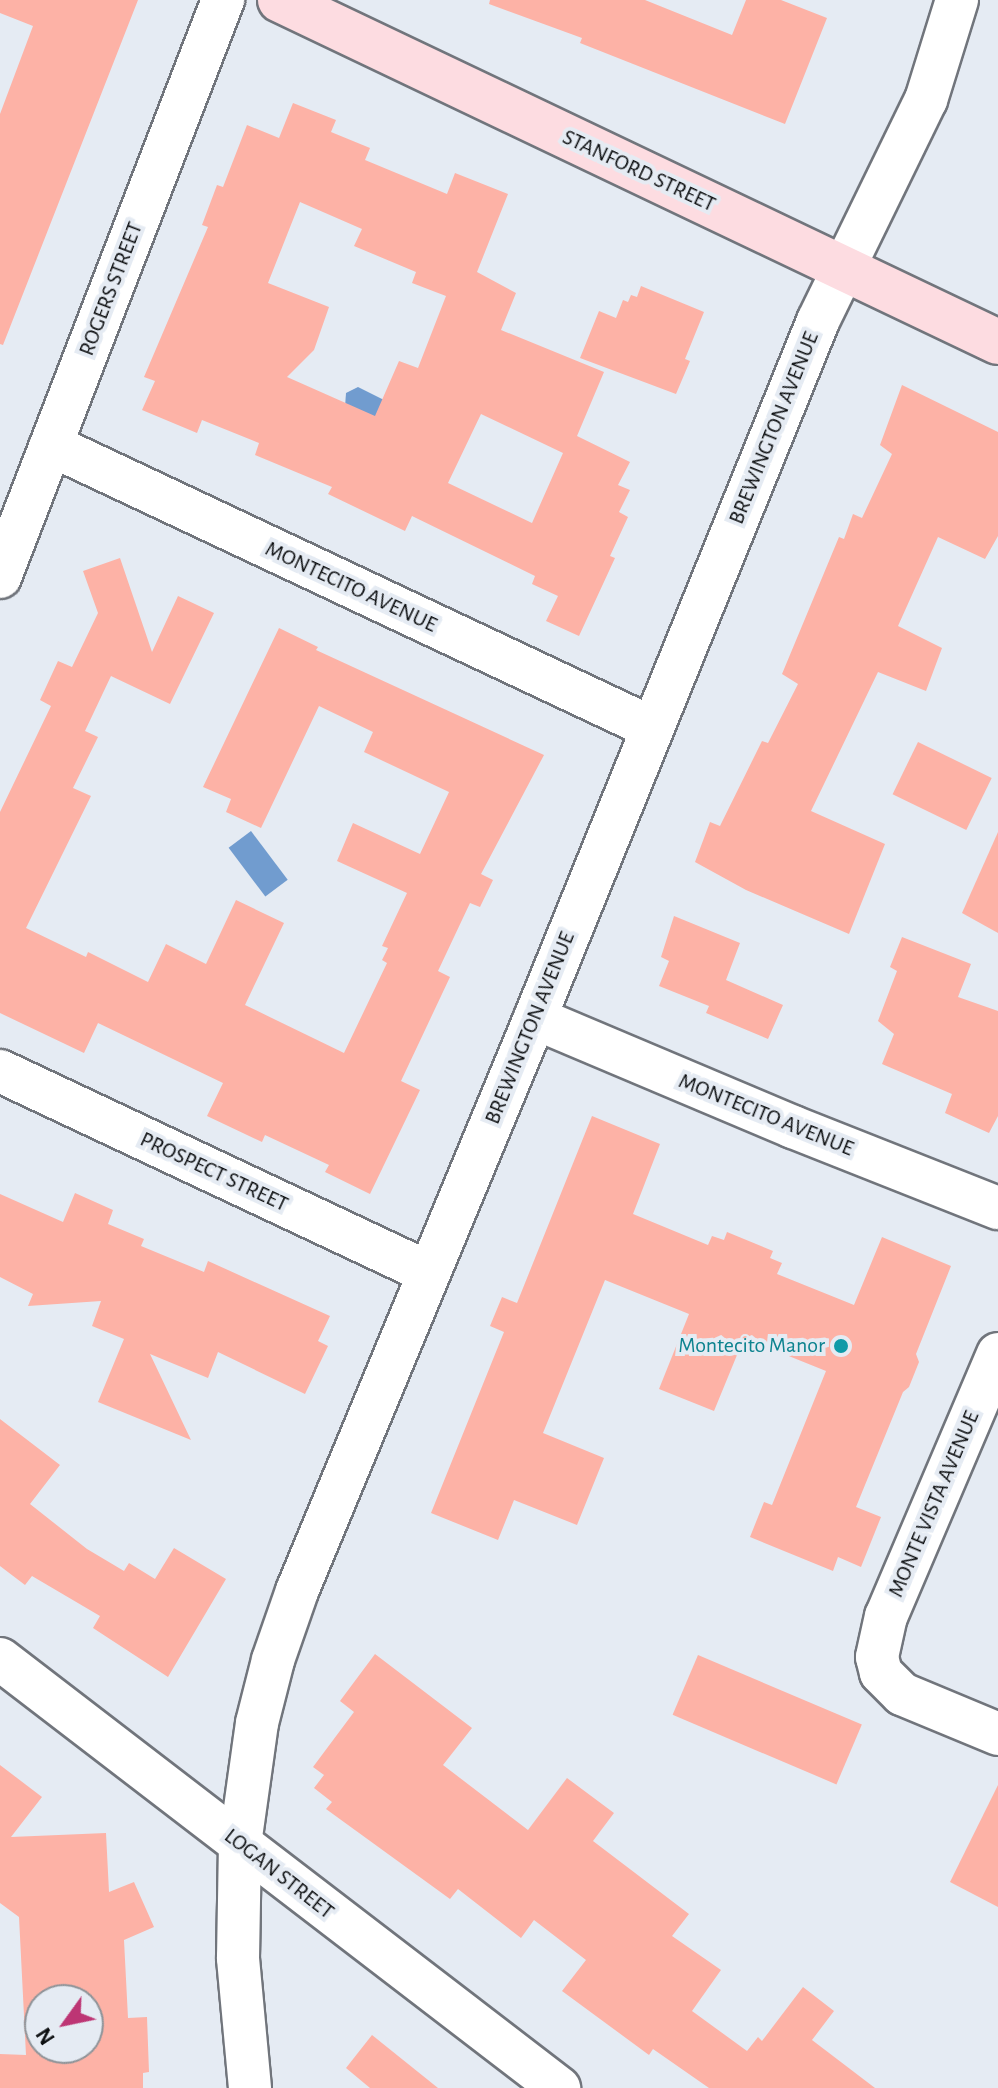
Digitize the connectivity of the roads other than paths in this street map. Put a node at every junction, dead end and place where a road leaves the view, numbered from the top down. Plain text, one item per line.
1 (223, 0) edge
2 (280, 0) edge
3 (957, 0) edge
4 (844, 268) junction
5 (998, 342) edge
6 (51, 445) junction
7 (0, 577) edge
8 (652, 728) junction
9 (535, 1018) junction
10 (0, 1071) edge
11 (998, 1208) edge
12 (428, 1272) junction
13 (998, 1354) edge
14 (0, 1659) edge
15 (998, 1734) edge
16 (240, 1844) junction
17 (250, 2088) edge
18 (559, 2088) edge

1 - 6 street, ROGERS STREET
2 - 4 street, STANFORD STREET
3 - 4 street, BREWINGTON AVENUE
4 - 5 street, STANFORD STREET
4 - 8 street, BREWINGTON AVENUE
6 - 7 street, ROGERS STREET
6 - 8 street, MONTECITO AVENUE
8 - 9 street, BREWINGTON AVENUE
9 - 11 street, MONTECITO AVENUE
9 - 12 street, BREWINGTON AVENUE
10 - 12 street, PROSPECT STREET
12 - 16 street, BREWINGTON AVENUE
13 - 15 street, MONTE VISTA AVENUE
14 - 16 street, LOGAN STREET
16 - 17 street, BREWINGTON AVENUE
16 - 18 street, LOGAN STREET

